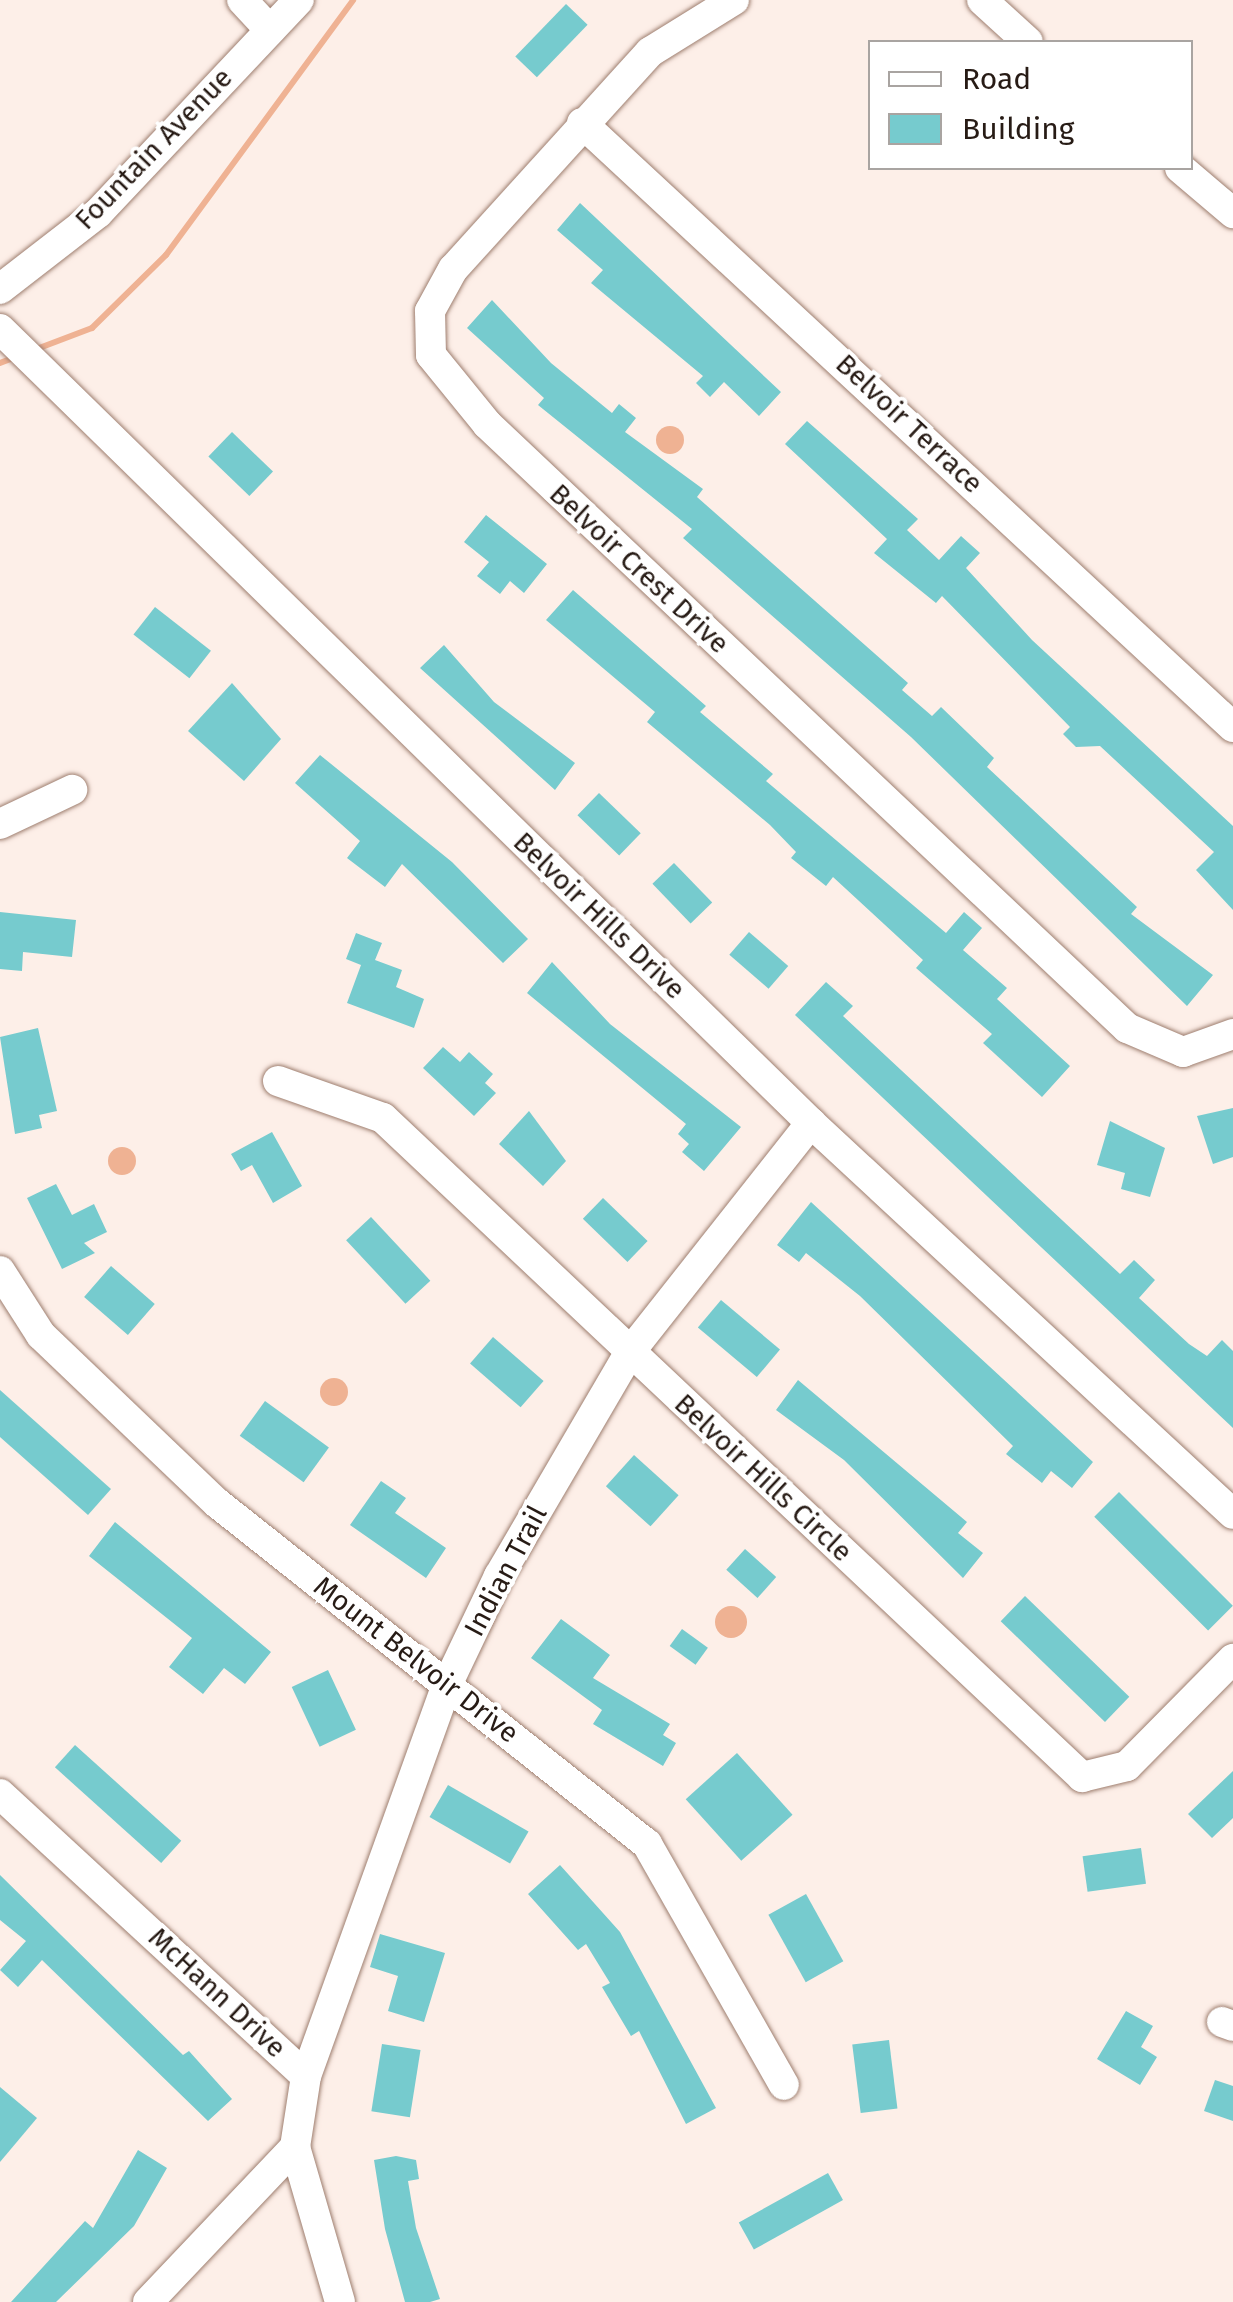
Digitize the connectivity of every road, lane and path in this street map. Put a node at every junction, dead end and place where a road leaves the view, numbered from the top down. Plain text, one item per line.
1 (242, 0) edge
2 (299, 0) edge
3 (734, 0) edge
4 (982, 0) edge
5 (270, 30) junction
6 (1026, 40) edge
7 (582, 123) junction
8 (1182, 170) edge
9 (1233, 214) edge
10 (0, 289) edge
11 (0, 329) edge
12 (1233, 727) edge
13 (72, 790) dead end
14 (0, 824) edge
15 (1233, 1034) edge
16 (278, 1081) dead end
17 (812, 1124) junction
18 (0, 1271) edge
19 (630, 1352) junction
20 (1222, 1477) edge
21 (1233, 1514) edge
22 (1233, 1659) edge
23 (447, 1685) junction
24 (0, 1794) edge
25 (306, 2076) junction
26 (784, 2085) dead end
27 (295, 2146) junction
28 (148, 2302) edge
29 (340, 2302) edge

1 - 5 street
2 - 5 street, Fountain Avenue
3 - 7 street, Belvoir Crest Drive
4 - 6 street
5 - 10 street, Fountain Avenue
7 - 12 street, Belvoir Terrace
7 - 15 street, Belvoir Crest Drive
8 - 9 street
11 - 17 street, Belvoir Hills Drive
13 - 14 street
16 - 19 street, Belvoir Hills Circle
17 - 19 street, Indian Trail
17 - 20 street, Belvoir Hills Drive
18 - 23 street, Mount Belvoir Drive
19 - 22 street, Belvoir Hills Circle
19 - 23 street, Indian Trail
20 - 21 street
23 - 25 street, Indian Trail
23 - 26 street, Mount Belvoir Drive
24 - 25 street, McHann Drive
25 - 27 street, McHann Drive
27 - 28 street
27 - 29 street, McHann Drive

